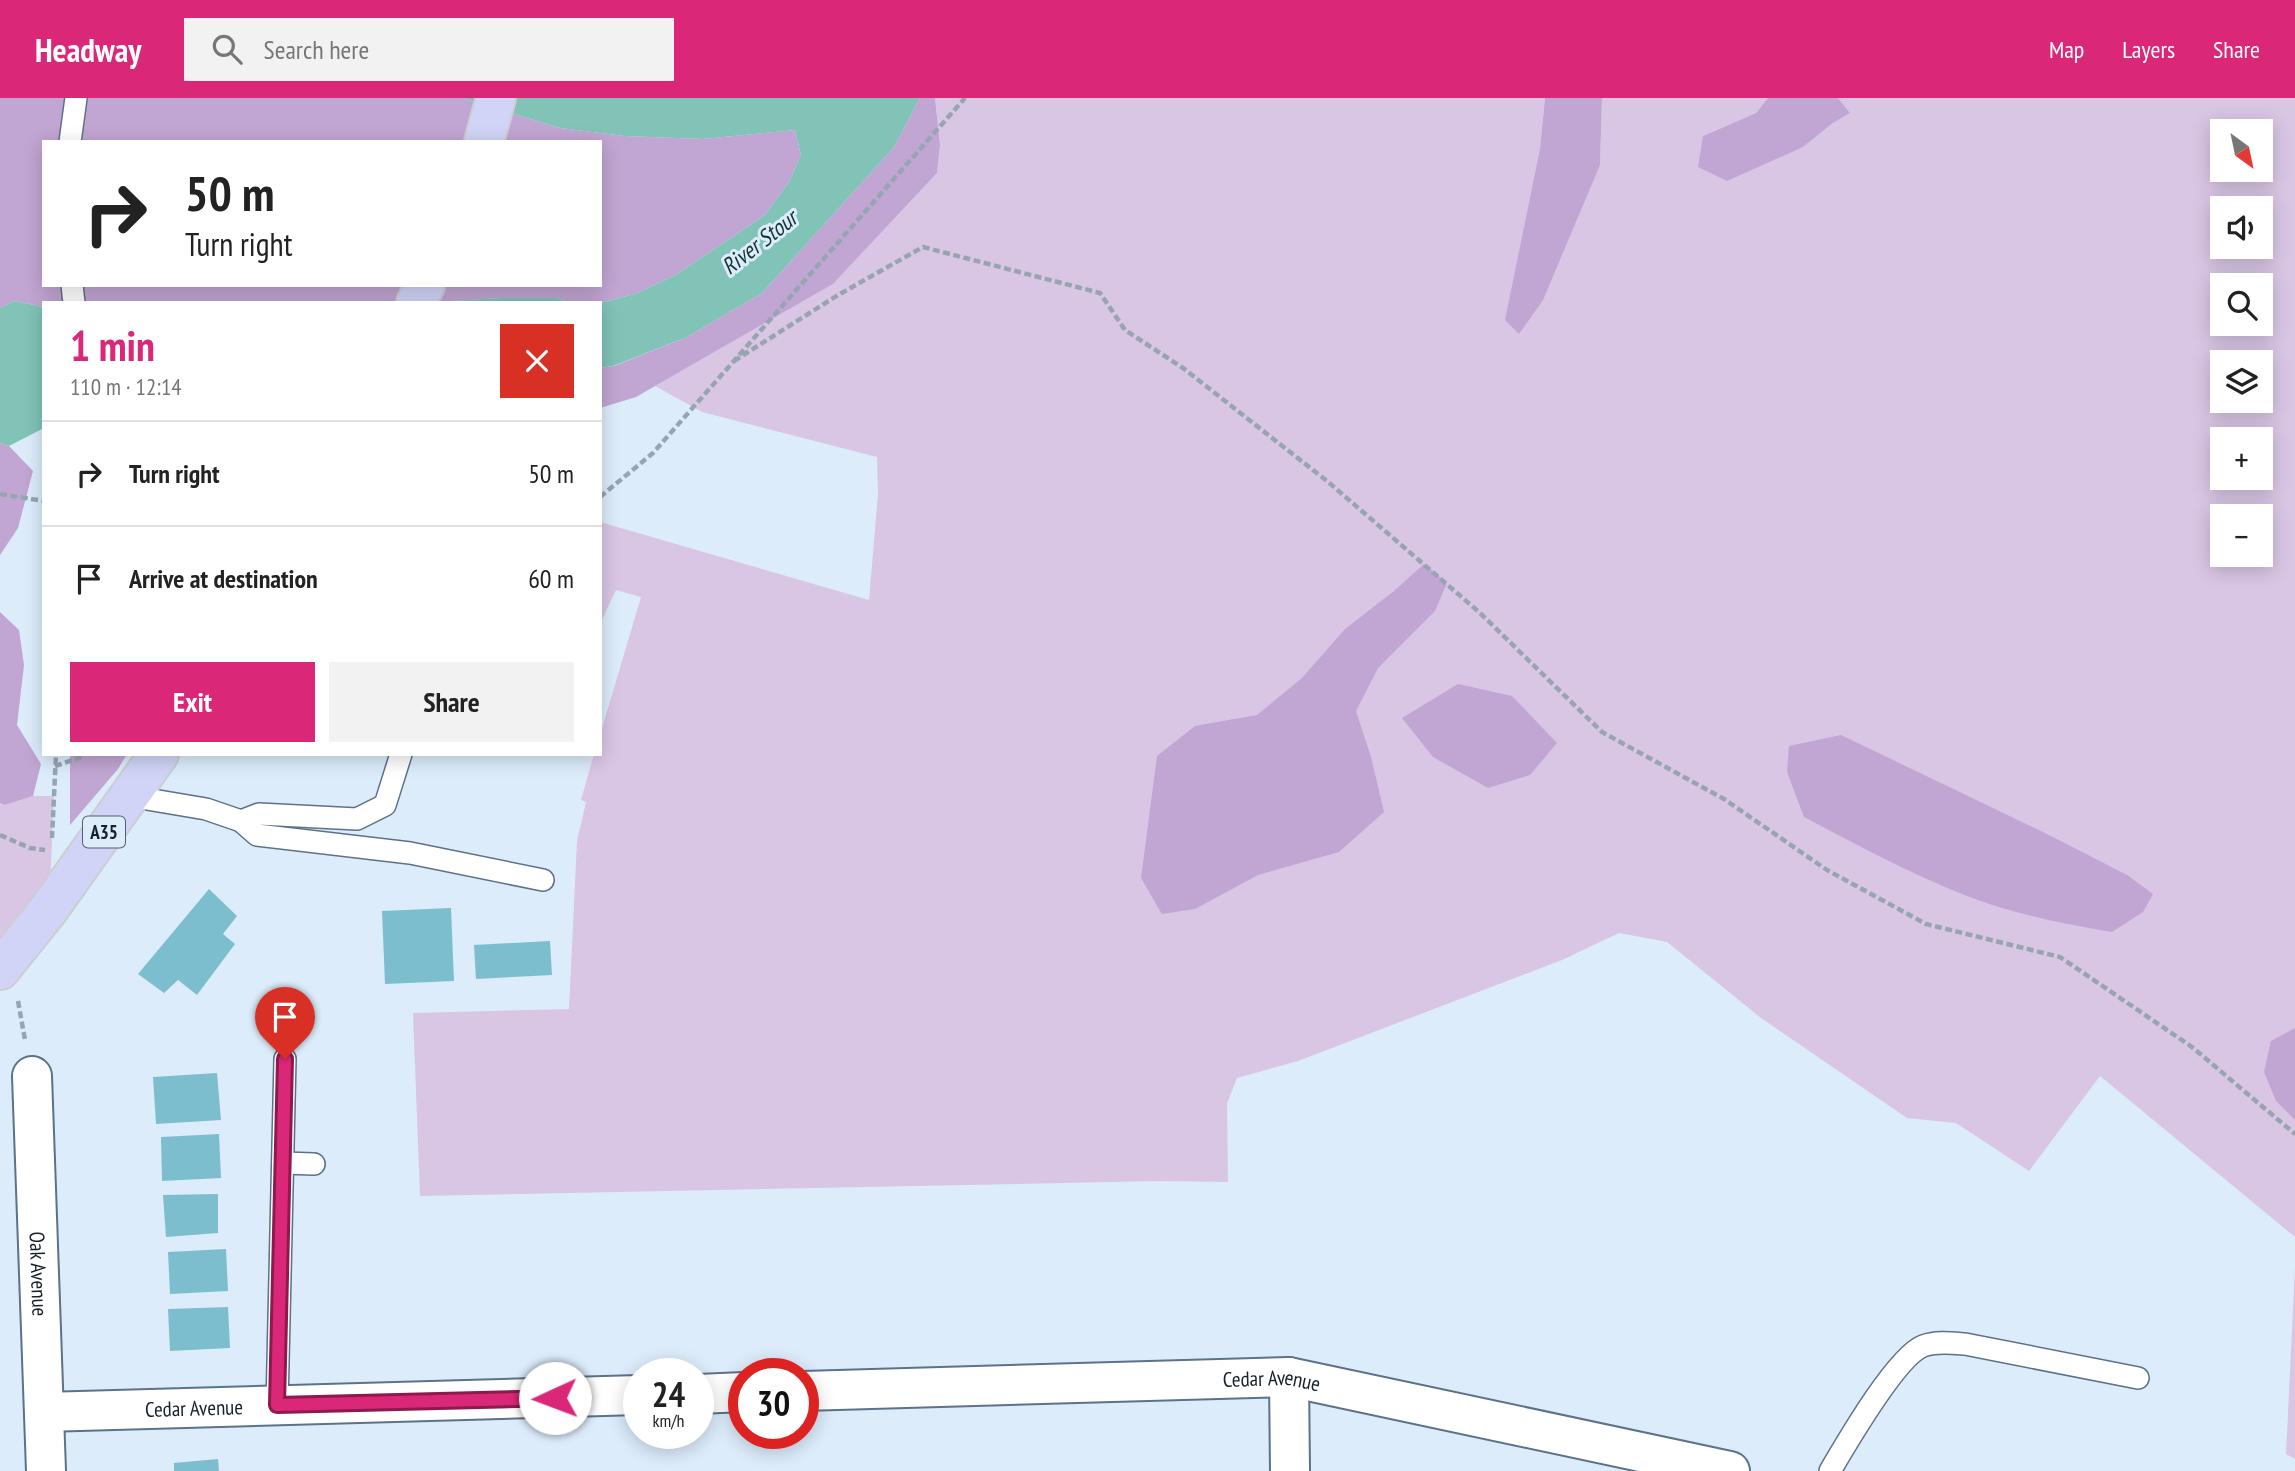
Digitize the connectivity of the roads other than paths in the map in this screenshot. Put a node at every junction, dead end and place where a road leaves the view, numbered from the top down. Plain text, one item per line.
1 (495, 98) edge
2 (76, 99) edge
3 (70, 140) edge
4 (484, 140) edge
5 (158, 756) edge
6 (400, 756) edge
7 (130, 796) junction
8 (241, 821) junction
9 (543, 880) dead end
10 (5, 964) edge
11 (285, 1059) dead end
12 (32, 1076) road end
13 (283, 1163) junction
14 (314, 1164) dead end
15 (1289, 1377) junction
16 (2138, 1378) dead end
17 (819, 1391) edge
18 (623, 1395) edge
19 (277, 1405) junction
20 (44, 1412) junction
21 (46, 1471) edge
22 (1290, 1471) edge
23 (1730, 1471) edge
24 (1830, 1471) edge

1 - 4 main road
2 - 3 lane
5 - 7 main road, A35
6 - 8 lane
7 - 8 lane
7 - 10 main road, A35
8 - 9 lane
11 - 13 lane
12 - 20 street, Oak Avenue
13 - 14 lane
13 - 19 lane
15 - 17 street, Cedar Avenue
15 - 22 street
15 - 23 street, Cedar Avenue
16 - 24 lane
18 - 19 street, Cedar Avenue
19 - 20 street, Cedar Avenue
20 - 21 street, Oak Avenue

